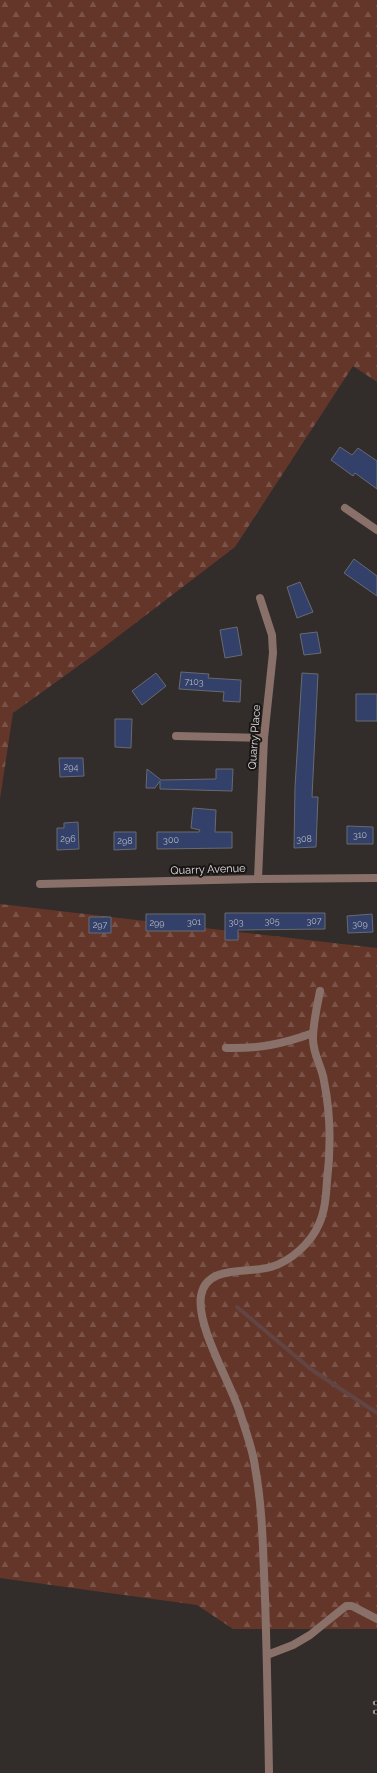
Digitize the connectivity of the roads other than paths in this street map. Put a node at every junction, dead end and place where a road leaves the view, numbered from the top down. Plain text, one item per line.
1 (346, 508) dead end
2 (377, 530) edge
3 (260, 598) dead end
4 (176, 736) dead end
5 (264, 738) junction
6 (377, 878) edge
7 (258, 879) junction
8 (40, 884) dead end
9 (320, 991) dead end
10 (313, 1033) junction
11 (226, 1048) dead end
12 (377, 1619) edge
13 (267, 1655) junction
14 (269, 1773) edge

1 - 2 street
3 - 5 street, Quarry Place
4 - 5 street
5 - 7 street, Quarry Place
6 - 7 street, Quarry Avenue
7 - 8 street, Quarry Avenue
9 - 10 street
10 - 11 street
10 - 13 street
12 - 13 street
13 - 14 street

